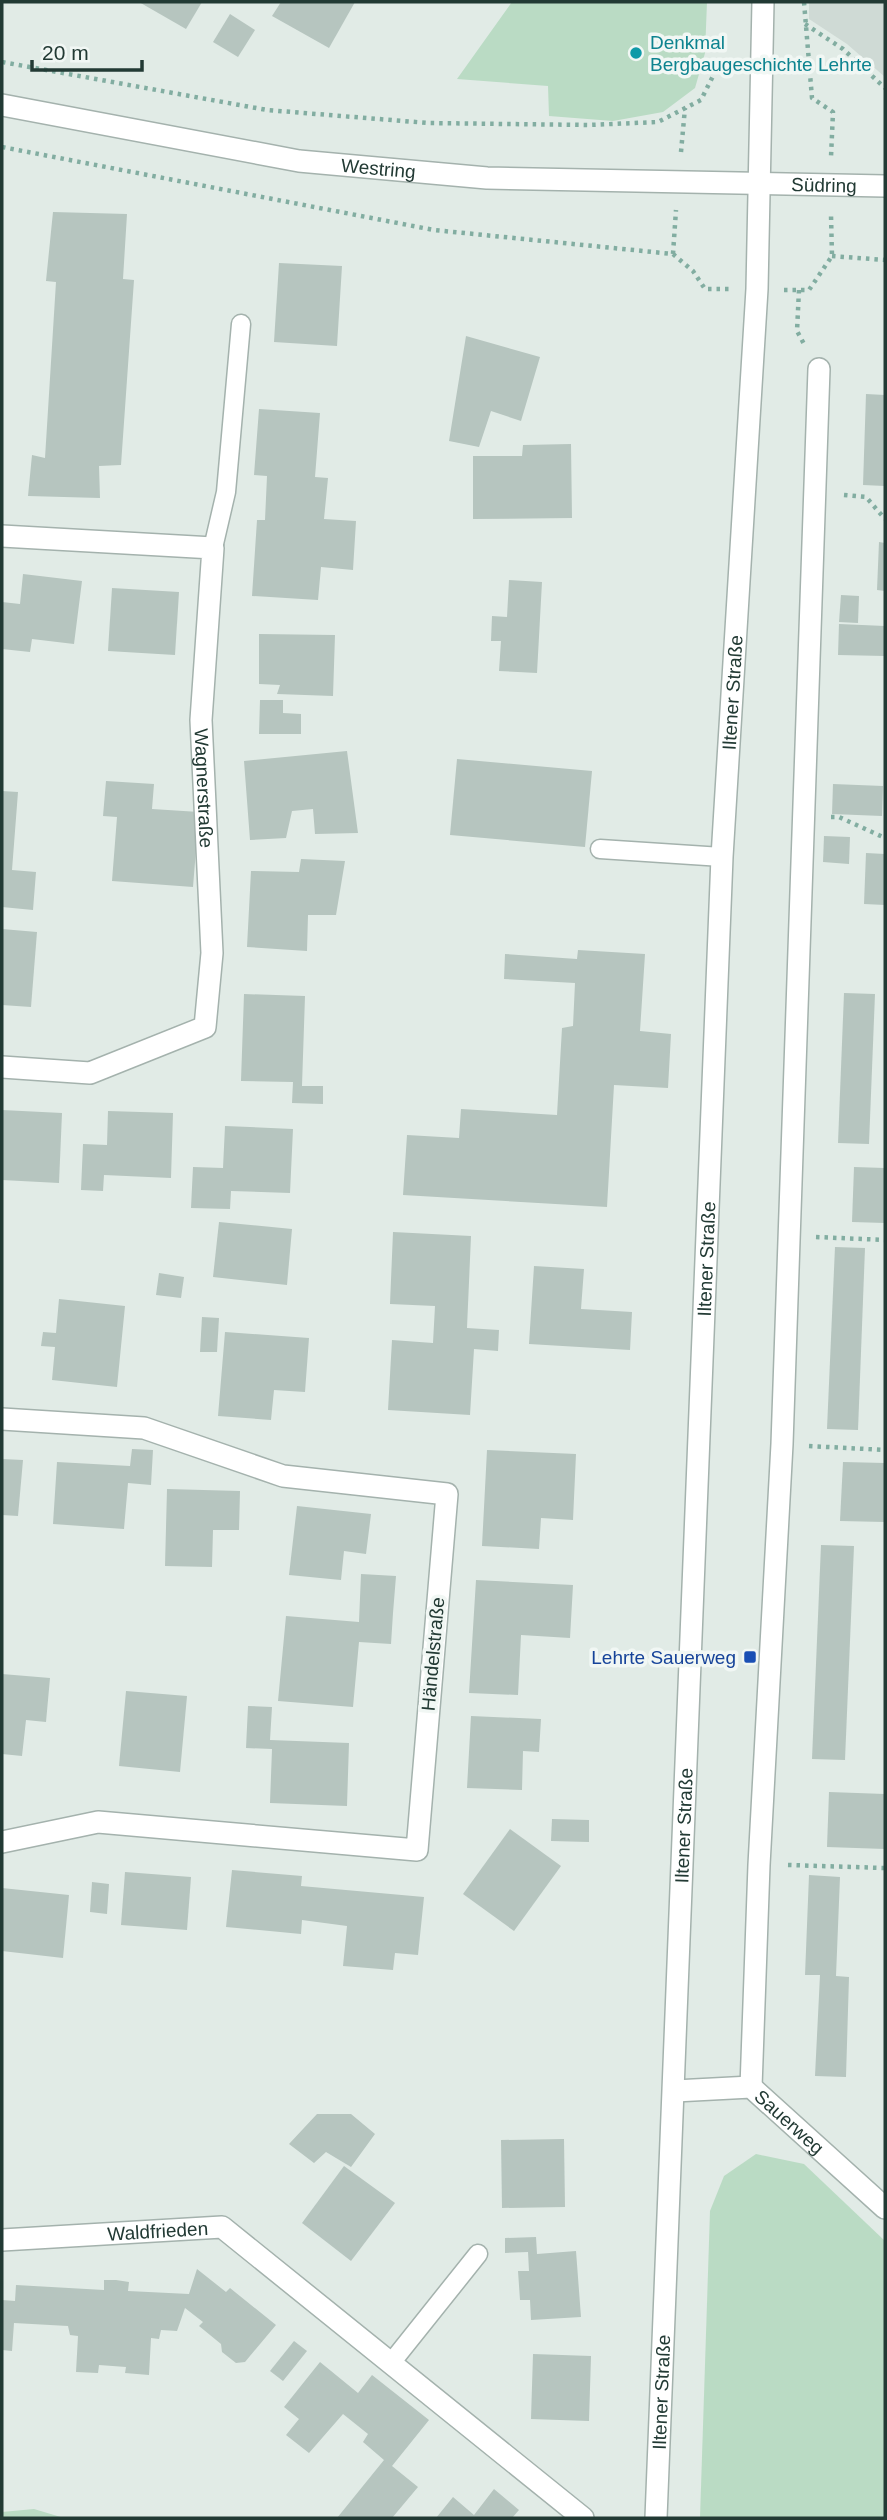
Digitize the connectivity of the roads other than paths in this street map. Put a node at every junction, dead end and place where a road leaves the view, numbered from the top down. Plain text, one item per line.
1 (764, 2) edge
2 (2, 105) edge
3 (761, 184) junction
4 (885, 186) edge
5 (241, 324) dead end
6 (819, 369) road end
7 (2, 536) edge
8 (213, 548) junction
9 (600, 849) dead end
10 (722, 857) junction
11 (2, 1067) edge
12 (2, 1419) edge
13 (2, 1842) edge
14 (751, 2087) junction
15 (676, 2091) junction
16 (885, 2208) edge
17 (2, 2240) edge
18 (478, 2254) dead end
19 (391, 2363) junction
20 (583, 2518) edge
21 (656, 2518) edge

1 - 3 street, Iltener Straße
2 - 3 street, Westring
3 - 4 street, Südring
3 - 10 street, Iltener Straße
5 - 8 lane
6 - 14 street
7 - 8 street
8 - 11 street, Wagnerstraße
9 - 10 lane
10 - 15 street, Iltener Straße
12 - 13 street, Händelstraße
14 - 15 street, Sauerweg
14 - 16 street, Sauerweg
15 - 21 street, Iltener Straße
17 - 19 street, Waldfrieden
18 - 19 lane
19 - 20 street, Waldfrieden

